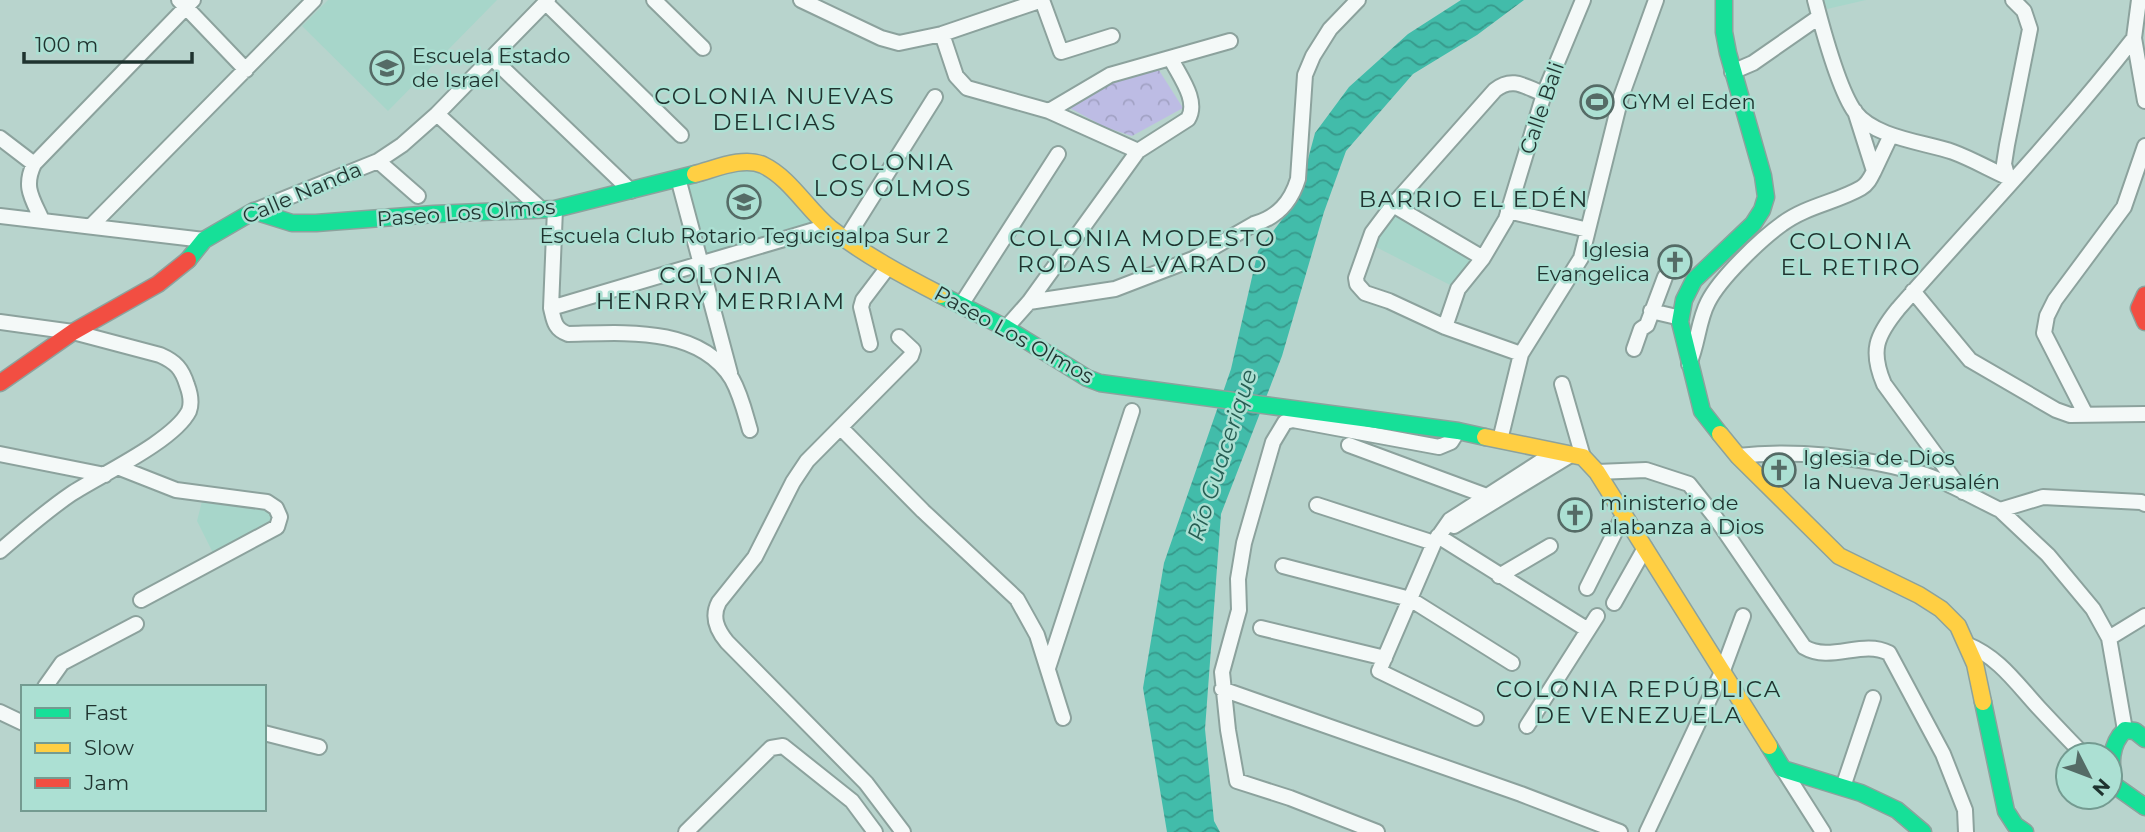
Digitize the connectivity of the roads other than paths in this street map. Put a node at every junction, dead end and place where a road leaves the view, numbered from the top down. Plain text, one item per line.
1 (314, 0) edge
2 (654, 0) edge
3 (801, 0) edge
4 (1042, 0) edge
5 (1358, 0) edge
6 (1583, 0) edge
7 (1656, 0) edge
8 (1724, 0) edge
9 (1815, 0) edge
10 (2012, 0) edge
11 (2139, 0) edge
12 (547, 1) edge
13 (186, 2) edge
14 (1819, 17) junction
15 (942, 34) junction
16 (1112, 36) dead end
17 (2134, 38) junction
18 (1230, 41) dead end
19 (703, 48) dead end
20 (492, 58) junction
21 (1171, 59) junction
22 (246, 70) junction
23 (1732, 72) junction
24 (1544, 94) junction
25 (935, 97) dead end
26 (2145, 101) edge
27 (1049, 111) junction
28 (1855, 111) junction
29 (437, 114) junction
30 (681, 135) dead end
31 (1891, 135) junction
32 (0, 138) edge
33 (2145, 146) edge
34 (1138, 152) junction
35 (1058, 154) dead end
36 (378, 161) junction
37 (34, 164) junction
38 (1874, 171) junction
39 (678, 178) junction
40 (2008, 180) junction
41 (631, 191) junction
42 (418, 196) dead end
43 (1393, 205) junction
44 (548, 210) junction
45 (254, 211) junction
46 (1508, 211) junction
47 (2, 217) edge
48 (41, 219) junction
49 (91, 226) junction
50 (828, 226) junction
51 (1588, 230) junction
52 (846, 239) junction
53 (204, 240) junction
54 (1483, 258) junction
55 (701, 263) junction
56 (888, 267) junction
57 (1665, 277) dead end
58 (1913, 291) junction
59 (1029, 302) junction
60 (961, 305) junction
61 (551, 308) junction
62 (1651, 311) junction
63 (1681, 318) junction
64 (0, 322) edge
65 (1445, 327) junction
66 (1006, 328) junction
67 (73, 332) junction
68 (899, 337) dead end
69 (870, 344) dead end
70 (1634, 349) dead end
71 (1521, 354) junction
72 (1689, 364) junction
73 (732, 380) junction
74 (0, 383) edge
75 (1562, 384) dead end
76 (1132, 411) dead end
77 (2145, 414) edge
78 (2085, 415) junction
79 (841, 428) junction
80 (750, 430) dead end
81 (1458, 431) junction
82 (1500, 440) junction
83 (1349, 445) dead end
84 (0, 454) edge
85 (1738, 456) junction
86 (1559, 459) junction
87 (120, 468) junction
88 (1597, 472) junction
89 (105, 475) junction
90 (1964, 492) junction
91 (1487, 500) junction
92 (2145, 504) edge
93 (1317, 505) dead end
94 (2000, 510) junction
95 (1624, 514) junction
96 (1439, 535) junction
97 (1550, 545) dead end
98 (1645, 548) junction
99 (0, 551) edge
100 (1283, 566) dead end
101 (1499, 576) junction
102 (1587, 588) dead end
103 (141, 600) dead end
104 (1410, 600) junction
105 (1614, 603) dead end
106 (2145, 615) edge
107 (1597, 616) dead end
108 (1743, 616) dead end
109 (136, 624) dead end
110 (1261, 628) dead end
111 (1588, 630) junction
112 (2109, 638) junction
113 (1966, 644) junction
114 (1385, 658) junction
115 (1512, 663) dead end
116 (1048, 668) junction
117 (1723, 670) junction
118 (46, 685) edge
119 (1222, 689) junction
120 (1873, 698) dead end
121 (0, 712) edge
122 (1063, 718) dead end
123 (1476, 718) dead end
124 (21, 721) edge
125 (1527, 726) dead end
126 (2125, 730) junction
127 (266, 734) edge
128 (2145, 738) edge
129 (2071, 741) edge
130 (2115, 741) edge
131 (319, 747) dead end
132 (1783, 769) junction
133 (1843, 787) junction
134 (2124, 792) edge
135 (2145, 807) edge
136 (686, 832) edge
137 (875, 832) edge
138 (903, 832) edge
139 (1377, 832) edge
140 (1620, 832) edge
141 (1647, 832) edge
142 (1824, 832) edge
143 (1923, 832) edge
144 (1966, 832) edge
145 (2025, 832) edge

1 - 22 street
2 - 19 street
3 - 15 street
4 - 15 street
4 - 16 street
5 - 59 street
6 - 24 street, Calle Bali
7 - 51 street
8 - 23 street
9 - 14 street
10 - 40 street
11 - 17 street
12 - 20 street, Calle Nanda
12 - 30 street
13 - 22 street
13 - 37 street
14 - 23 street
14 - 28 street
15 - 27 street
17 - 26 street
17 - 40 street
18 - 21 street
20 - 29 street, Calle Nanda
20 - 41 street
21 - 27 street
21 - 34 street
22 - 49 street
23 - 63 street
24 - 43 street
24 - 46 street, Calle Bali
25 - 52 street
27 - 34 street
28 - 31 street
28 - 38 street
29 - 36 street, Calle Nanda
29 - 44 street
31 - 38 street
31 - 40 street
32 - 37 street
33 - 78 street
34 - 59 street
35 - 60 street
36 - 42 street
36 - 45 street, Calle Nanda
37 - 48 street
38 - 72 street
39 - 41 street, Paseo Los Olmos
39 - 50 street, Paseo Los Olmos
39 - 55 street
40 - 58 street
41 - 44 street, Paseo Los Olmos
43 - 54 street
43 - 65 street
44 - 45 street, Paseo Los Olmos
44 - 61 street
45 - 53 street, Calle Nanda
46 - 51 street
46 - 54 street, Calle Bali
47 - 48 street
48 - 49 street
49 - 53 street
50 - 52 street, Paseo Los Olmos
50 - 55 street
51 - 71 street
52 - 56 street, Paseo Los Olmos
53 - 67 street, Calle Nanda
54 - 65 street, Calle Bali
55 - 61 street
55 - 73 street
56 - 60 street, Paseo Los Olmos
56 - 69 street
57 - 62 street
58 - 78 street
58 - 90 street
59 - 66 street
60 - 66 street, Paseo Los Olmos
61 - 73 street
62 - 63 street
62 - 70 street
63 - 72 street
64 - 67 street
65 - 71 street
66 - 81 street, Paseo Los Olmos
67 - 74 street, Calle Nanda
67 - 87 street
68 - 79 street
71 - 82 street
72 - 85 street
73 - 80 street
75 - 86 street
76 - 116 street
77 - 78 street
79 - 116 street
79 - 138 street
81 - 82 street, Paseo Los Olmos
81 - 119 street
82 - 86 street, Paseo Los Olmos
83 - 91 street
84 - 89 street
85 - 90 street
85 - 113 street
86 - 88 street
86 - 91 street
87 - 89 street
87 - 103 street
88 - 95 street
88 - 144 street
89 - 99 street
90 - 94 street
91 - 96 street
92 - 94 street
93 - 96 street
94 - 112 street
95 - 98 street
95 - 102 street
96 - 101 street
96 - 104 street
97 - 101 street
98 - 105 street
98 - 117 street
100 - 104 street
101 - 111 street
104 - 114 street
104 - 115 street
106 - 112 street
107 - 111 street
108 - 117 street
109 - 118 street
110 - 114 street
111 - 125 street
112 - 126 street
113 - 129 street
113 - 145 street
114 - 123 street
116 - 122 street
117 - 132 street
117 - 141 street
119 - 139 street
119 - 140 street
120 - 133 street
121 - 124 street
126 - 128 street
126 - 130 street
127 - 131 street
132 - 133 street
132 - 142 street
133 - 143 street
134 - 135 street
136 - 137 street

